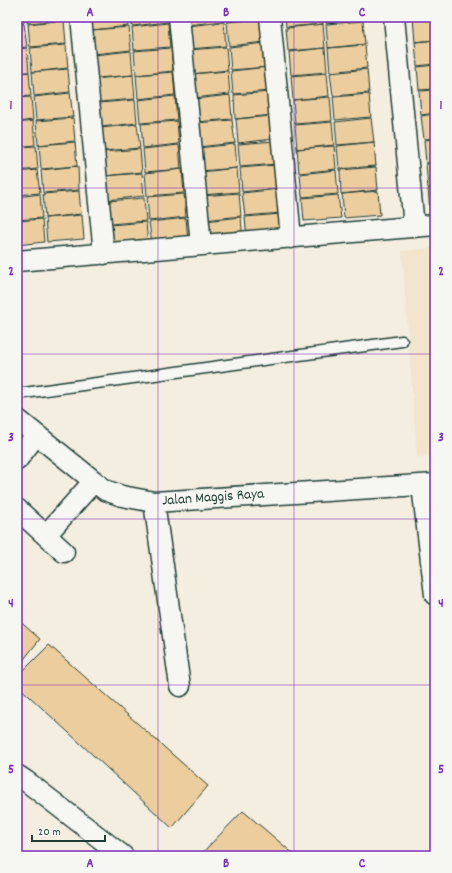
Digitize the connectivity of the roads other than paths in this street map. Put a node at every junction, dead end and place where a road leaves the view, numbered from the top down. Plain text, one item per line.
1 (81, 17) edge
2 (179, 17) edge
3 (270, 17) edge
4 (394, 17) edge
5 (435, 225) edge
6 (414, 227) junction
7 (291, 238) junction
8 (201, 245) junction
9 (104, 254) junction
10 (17, 261) edge
11 (402, 341) dead end
12 (17, 394) edge
13 (17, 419) edge
14 (36, 435) junction
15 (17, 460) edge
16 (94, 481) junction
17 (429, 484) edge
18 (154, 502) junction
19 (17, 509) edge
20 (46, 535) junction
21 (64, 552) dead end
22 (435, 595) edge
23 (180, 686) dead end
24 (17, 775) edge
25 (123, 856) edge

1 - 9 street
2 - 8 street
3 - 7 street
4 - 6 street
5 - 6 street
6 - 7 street
7 - 8 street
8 - 9 street
9 - 10 street
11 - 12 lane
13 - 14 street, Jalan Maggis Raya
14 - 15 street
14 - 16 street, Jalan Maggis Raya
16 - 18 street, Jalan Maggis Raya
16 - 20 street
17 - 18 street, Jalan Maggis Raya
17 - 22 street
18 - 23 street
19 - 20 street
20 - 21 street
24 - 25 street

